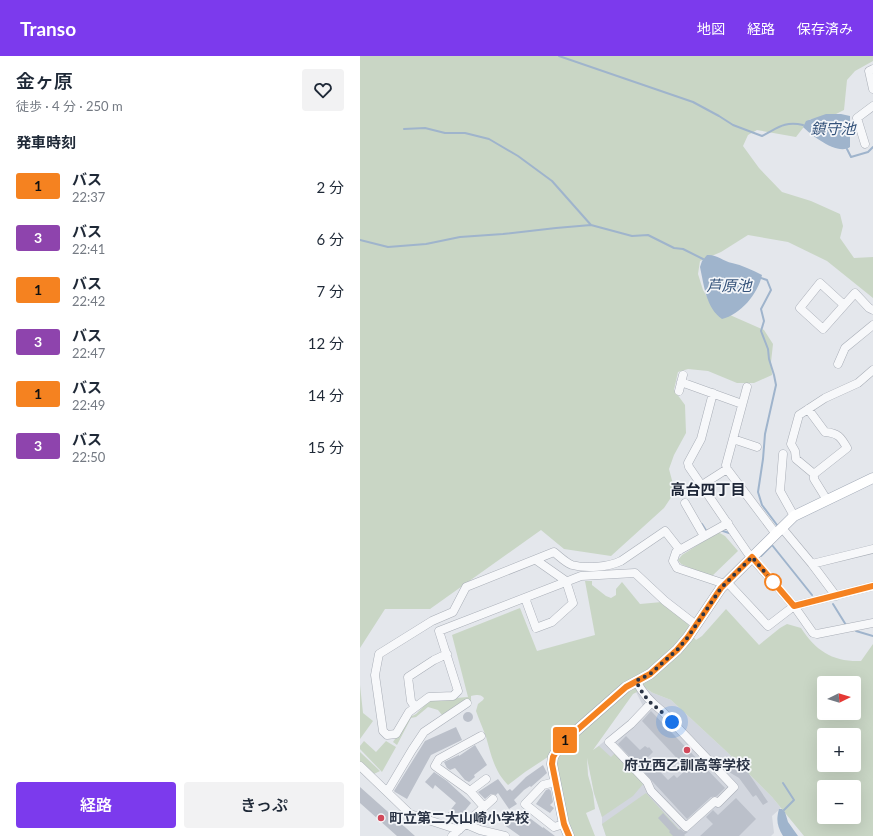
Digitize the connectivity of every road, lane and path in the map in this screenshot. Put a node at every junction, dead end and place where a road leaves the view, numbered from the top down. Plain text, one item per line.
1 (873, 69) edge
2 (873, 89) edge
3 (873, 106) edge
4 (865, 144) dead end
5 (844, 306) junction
6 (873, 310) edge
7 (873, 325) edge
8 (838, 364) dead end
9 (873, 370) edge
10 (747, 387) dead end
11 (679, 391) dead end
12 (713, 393) junction
13 (742, 404) junction
14 (808, 409) junction
15 (733, 439) junction
16 (757, 447) dead end
17 (783, 454) dead end
18 (727, 469) junction
19 (814, 474) junction
20 (873, 478) edge
21 (702, 485) junction
22 (826, 500) junction
23 (686, 503) dead end
24 (794, 516) junction
25 (728, 523) junction
26 (779, 531) junction
27 (704, 536) junction
28 (680, 550) junction
29 (873, 550) edge
30 (752, 557) junction
31 (536, 560) junction
32 (812, 564) junction
33 (566, 581) junction
34 (726, 583) junction
35 (873, 586) edge
36 (836, 596) junction
37 (524, 598) junction
38 (794, 606) junction
39 (873, 623) edge
40 (696, 625) junction
41 (447, 654) junction
42 (636, 681) junction
43 (467, 703) dead end
44 (651, 703) junction
45 (415, 708) junction
46 (480, 736) dead end
47 (360, 766) edge
48 (486, 779) dead end
49 (555, 782) junction
50 (470, 791) junction
51 (387, 792) junction
52 (493, 799) dead end
53 (484, 808) junction
54 (466, 824) junction
55 (564, 824) junction
56 (460, 830) junction
57 (480, 833) edge
58 (452, 836) edge
59 (505, 836) edge
60 (569, 836) edge

1 - 2 street
3 - 4 street
5 - 5 street
5 - 6 street
7 - 8 street
9 - 14 street
10 - 13 street
11 - 12 street
12 - 13 street
12 - 21 street
13 - 15 street
14 - 19 street
14 - 19 street
15 - 16 street
15 - 18 street
17 - 24 street
18 - 21 street
18 - 26 street
19 - 22 street
20 - 22 main road
21 - 25 street
22 - 24 main road
23 - 27 street
24 - 26 main road
25 - 27 street
25 - 30 street
26 - 30 main road
26 - 32 street
27 - 28 street
28 - 31 street
28 - 34 street
29 - 32 street
30 - 34 main road
30 - 38 street
31 - 33 street
31 - 45 street
32 - 36 street
33 - 37 street
33 - 37 street
33 - 40 street
34 - 38 street
34 - 40 main road
35 - 36 street
36 - 38 street
37 - 41 street
38 - 39 street
40 - 42 main road
41 - 45 street
41 - 45 street
42 - 44 street
42 - 49 main road
43 - 51 street
44 - 44 street
46 - 50 street
47 - 51 street
48 - 50 street
49 - 55 main road
49 - 55 street
50 - 53 street
51 - 56 street
52 - 53 street
53 - 54 street
54 - 56 street
54 - 57 street
55 - 60 main road
56 - 58 street
57 - 59 street

